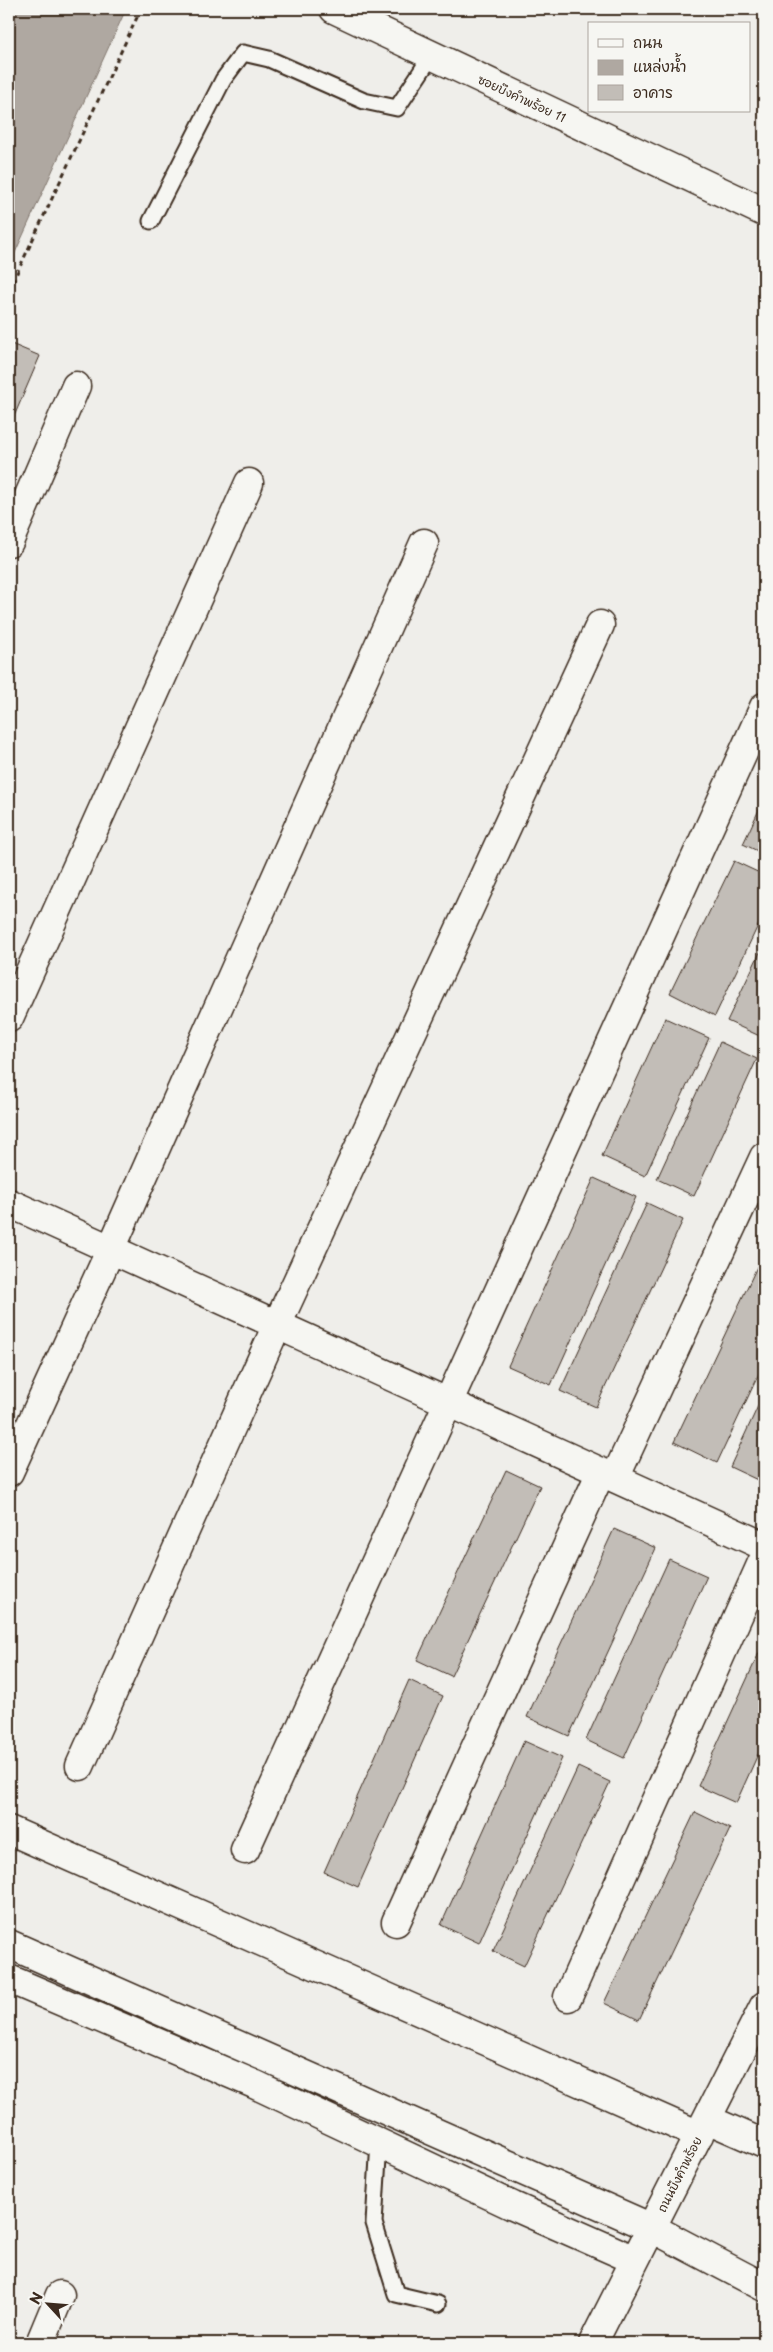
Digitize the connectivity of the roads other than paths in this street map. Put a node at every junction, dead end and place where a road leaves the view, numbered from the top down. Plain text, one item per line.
1 (334, 9) edge
2 (432, 55) junction
3 (764, 212) edge
4 (151, 221) dead end
5 (76, 386) dead end
6 (249, 482) dead end
7 (9, 542) edge
8 (424, 543) dead end
9 (600, 626) dead end
10 (764, 707) edge
11 (9, 1018) edge
12 (764, 1157) edge
13 (9, 1203) edge
14 (111, 1249) junction
15 (277, 1325) junction
16 (447, 1402) junction
17 (9, 1472) edge
18 (608, 1475) junction
19 (764, 1546) edge
20 (764, 1558) edge
21 (80, 1766) dead end
22 (9, 1830) edge
23 (245, 1850) dead end
24 (396, 1922) dead end
25 (9, 1944) edge
26 (9, 1979) edge
27 (568, 1997) dead end
28 (764, 2006) edge
29 (703, 2127) junction
30 (379, 2142) junction
31 (764, 2144) edge
32 (652, 2228) junction
33 (635, 2260) junction
34 (764, 2287) edge
35 (60, 2295) dead end
36 (438, 2304) dead end
37 (40, 2343) edge
38 (593, 2343) edge

1 - 2 street, ซอยบึงคำพร้อย 11
2 - 3 street, ซอยบึงคำพร้อย 11
2 - 4 lane
5 - 7 street
6 - 11 street
8 - 14 street
9 - 15 street
10 - 16 street
12 - 18 street
13 - 14 street
14 - 15 street
14 - 17 street
15 - 16 street
15 - 21 street
16 - 18 street
16 - 23 street
18 - 19 street
18 - 24 street
20 - 27 street
22 - 29 street
25 - 32 street
26 - 30 street
28 - 29 street, ถนนบึงคำพร้อย
29 - 31 street
29 - 32 street, ถนนบึงคำพร้อย
30 - 33 street
30 - 36 lane
32 - 33 street, ถนนบึงคำพร้อย
32 - 34 street
33 - 38 street, ถนนบึงคำพร้อย
35 - 37 street

